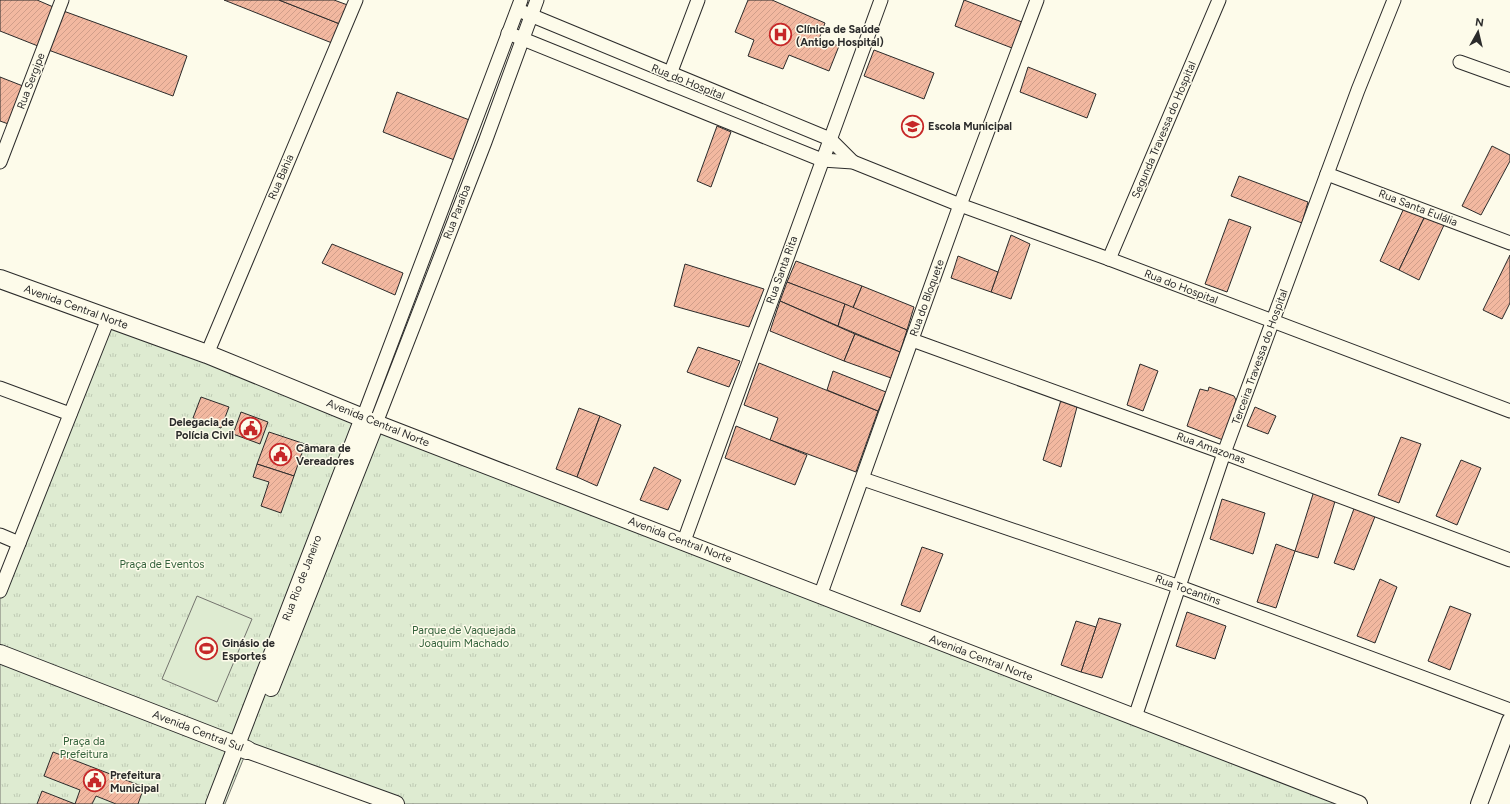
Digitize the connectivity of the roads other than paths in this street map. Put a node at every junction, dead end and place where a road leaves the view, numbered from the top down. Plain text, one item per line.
1 (62, 0) edge
2 (356, 0) edge
3 (537, 0) edge
4 (698, 0) edge
5 (881, 0) edge
6 (1037, 0) edge
7 (1219, 0) edge
8 (1394, 0) edge
9 (519, 5) edge
10 (531, 15) junction
11 (508, 33) junction
12 (523, 38) junction
13 (1460, 62) dead end
14 (670, 74) junction
15 (1510, 80) edge
16 (830, 139) junction
17 (822, 160) junction
18 (0, 162) edge
19 (853, 162) junction
20 (1327, 174) junction
21 (960, 205) junction
22 (1510, 243) edge
23 (1109, 259) junction
24 (0, 278) edge
25 (108, 319) junction
26 (1273, 323) junction
27 (912, 340) junction
28 (207, 354) junction
29 (0, 388) edge
30 (1510, 411) edge
31 (70, 414) junction
32 (369, 421) junction
33 (1224, 453) junction
34 (863, 479) junction
35 (0, 535) edge
36 (684, 542) junction
37 (19, 543) junction
38 (1510, 560) edge
39 (1180, 587) junction
40 (0, 591) edge
41 (820, 596) junction
42 (0, 654) edge
43 (1510, 710) edge
44 (1135, 717) junction
45 (1510, 721) edge
46 (242, 748) junction
47 (378, 801) edge
48 (214, 804) edge
49 (225, 804) edge
50 (396, 804) edge
51 (1359, 804) edge
52 (1479, 804) edge

1 - 18 street, Rua Sergipe
2 - 28 street, Rua Bahia
3 - 10 street, Rua Paraíba
4 - 14 street
5 - 16 street, Rua Santa Rita
6 - 21 street, Rua do Bloquete
7 - 23 street, Segunda Travessa do Hospital
8 - 20 street, Terceira Travessa do Hospital
9 - 10 street, Rua do Hospital
9 - 11 street, Rua Paraíba
10 - 12 street, Rua Paraíba
10 - 14 street, Rua do Hospital
11 - 12 street, Rua do Hospital
11 - 32 street, Rua Paraíba
12 - 17 street, Rua do Hospital
12 - 32 street, Rua Paraíba
13 - 15 street
14 - 16 street, Rua do Hospital
16 - 17 street, Rua Santa Rita
16 - 19 street, Rua do Hospital
17 - 19 street, Rua do Hospital
17 - 36 street, Rua Santa Rita
19 - 21 street, Rua do Hospital
20 - 22 street, Rua Santa Eulália
20 - 26 street, Terceira Travessa do Hospital
21 - 23 street, Rua do Hospital
21 - 27 street, Rua do Bloquete
23 - 26 street, Rua do Hospital
24 - 25 main road, Avenida Central Norte
25 - 28 main road, Avenida Central Norte
25 - 31 street
26 - 30 street, Rua do Hospital
26 - 33 street, Terceira Travessa do Hospital
27 - 33 street, Rua Amazonas
27 - 34 street, Rua do Bloquete
28 - 32 main road, Avenida Central Norte
29 - 31 street
31 - 37 street
32 - 36 street, Avenida Central Norte
32 - 46 street, Rua Rio de Janeiro
33 - 38 street, Rua Amazonas
33 - 39 street, Terceira Travessa do Hospital
34 - 39 street, Rua Tocantins
34 - 41 street, Rua do Bloquete
35 - 37 street
36 - 41 street, Avenida Central Norte
37 - 40 street
39 - 43 street, Rua Tocantins
39 - 44 street, Terceira Travessa do Hospital
41 - 44 street, Avenida Central Norte
42 - 46 main road, Avenida Central Sul
44 - 51 street, Avenida Central Norte
45 - 52 street
46 - 47 street, Avenida Central Sul
46 - 48 street, Rua Rio de Janeiro
46 - 49 street, Rua Rio de Janeiro
47 - 50 street, Avenida Central Sul

